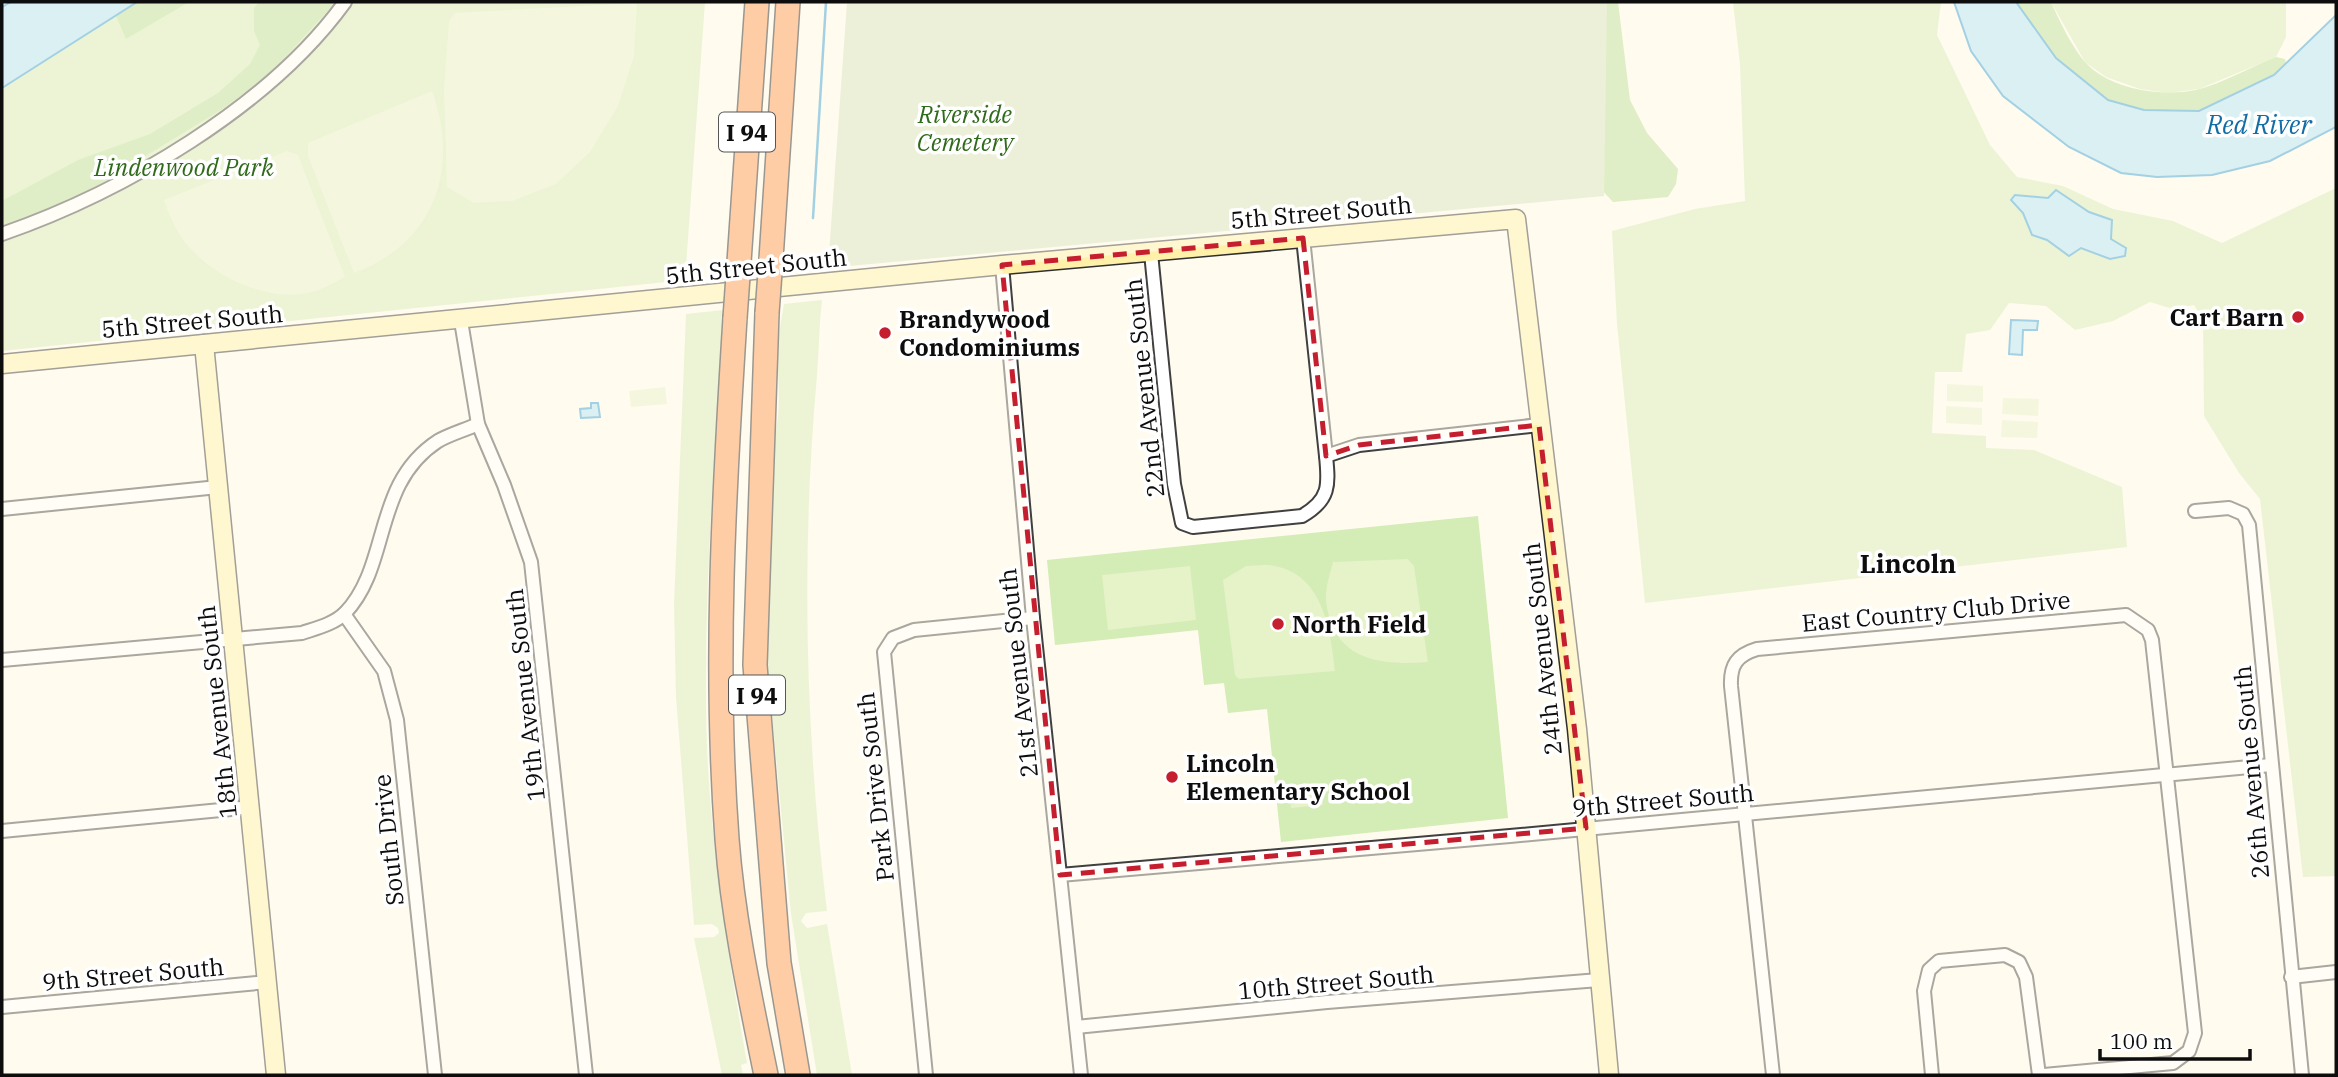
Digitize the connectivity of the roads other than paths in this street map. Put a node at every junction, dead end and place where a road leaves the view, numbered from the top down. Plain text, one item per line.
1 (345, 2) edge
2 (757, 2) edge
3 (788, 2) edge
4 (1516, 219) joint
5 (2, 234) edge
6 (1303, 238) junction
7 (1151, 253) junction
8 (1002, 265) junction
9 (461, 321) junction
10 (204, 344) junction
11 (2, 364) edge
12 (478, 424) junction
13 (1539, 425) junction
14 (1326, 456) junction
15 (218, 487) junction
16 (2, 509) edge
17 (2195, 511) dead end
18 (344, 614) junction
19 (1033, 618) junction
20 (233, 638) junction
21 (2, 660) edge
22 (2271, 765) junction
23 (2165, 775) junction
24 (251, 807) junction
25 (1743, 814) junction
26 (1586, 828) junction
27 (2, 831) edge
28 (1060, 875) junction
29 (774, 916) junction
30 (2336, 972) edge
31 (2291, 977) junction
32 (1599, 979) junction
33 (268, 982) junction
34 (2, 1007) edge
35 (1076, 1027) junction
36 (276, 1075) edge
37 (435, 1075) edge
38 (586, 1075) edge
39 (764, 1075) edge
40 (798, 1075) edge
41 (811, 1075) edge
42 (926, 1075) edge
43 (1080, 1075) edge
44 (1609, 1075) edge
45 (1773, 1075) edge
46 (1932, 1075) edge
47 (2041, 1075) edge
48 (2302, 1075) edge

1 - 5 street
2 - 39 highway, I 94, bridge
3 - 29 highway, I 94, bridge
4 - 6 street, 5th Street South
4 - 13 street, 24th Avenue South
6 - 7 street, 5th Street South
6 - 14 street
7 - 8 street, 5th Street South
7 - 14 street, 22nd Avenue South
8 - 9 street, 5th Street South
8 - 19 street, 21st Avenue South
9 - 10 street, 5th Street South
9 - 12 street, 19th Avenue South
10 - 11 street, 5th Street South
10 - 15 street, 18th Avenue South
12 - 18 street
12 - 38 street, 19th Avenue South
13 - 14 street
13 - 26 street, 24th Avenue South
15 - 16 street
15 - 20 street, 18th Avenue South
17 - 22 street, 26th Avenue South
18 - 20 street
18 - 37 street, South Drive
19 - 28 street, 21st Avenue South
19 - 42 street, Park Drive South
20 - 21 street
20 - 24 street, 18th Avenue South
22 - 23 street, 9th Street South
22 - 31 street, 26th Avenue South
23 - 25 street, 9th Street South
23 - 25 street, East Country Club Drive
23 - 47 street, East Country Club Drive
24 - 27 street
24 - 33 street, 18th Avenue South
25 - 26 street, 9th Street South
25 - 45 street, East Country Club Drive
26 - 28 street, 9th Street South
26 - 32 street, 24th Avenue South
28 - 35 street, 21st Avenue South
29 - 40 highway, I 94
29 - 41 highway
30 - 31 street
31 - 48 street, 26th Avenue South
32 - 35 street, 10th Street South
32 - 44 street, 24th Avenue South
33 - 34 street, 9th Street South
33 - 36 street, 18th Avenue South
35 - 43 street, 21st Avenue South
46 - 47 street

